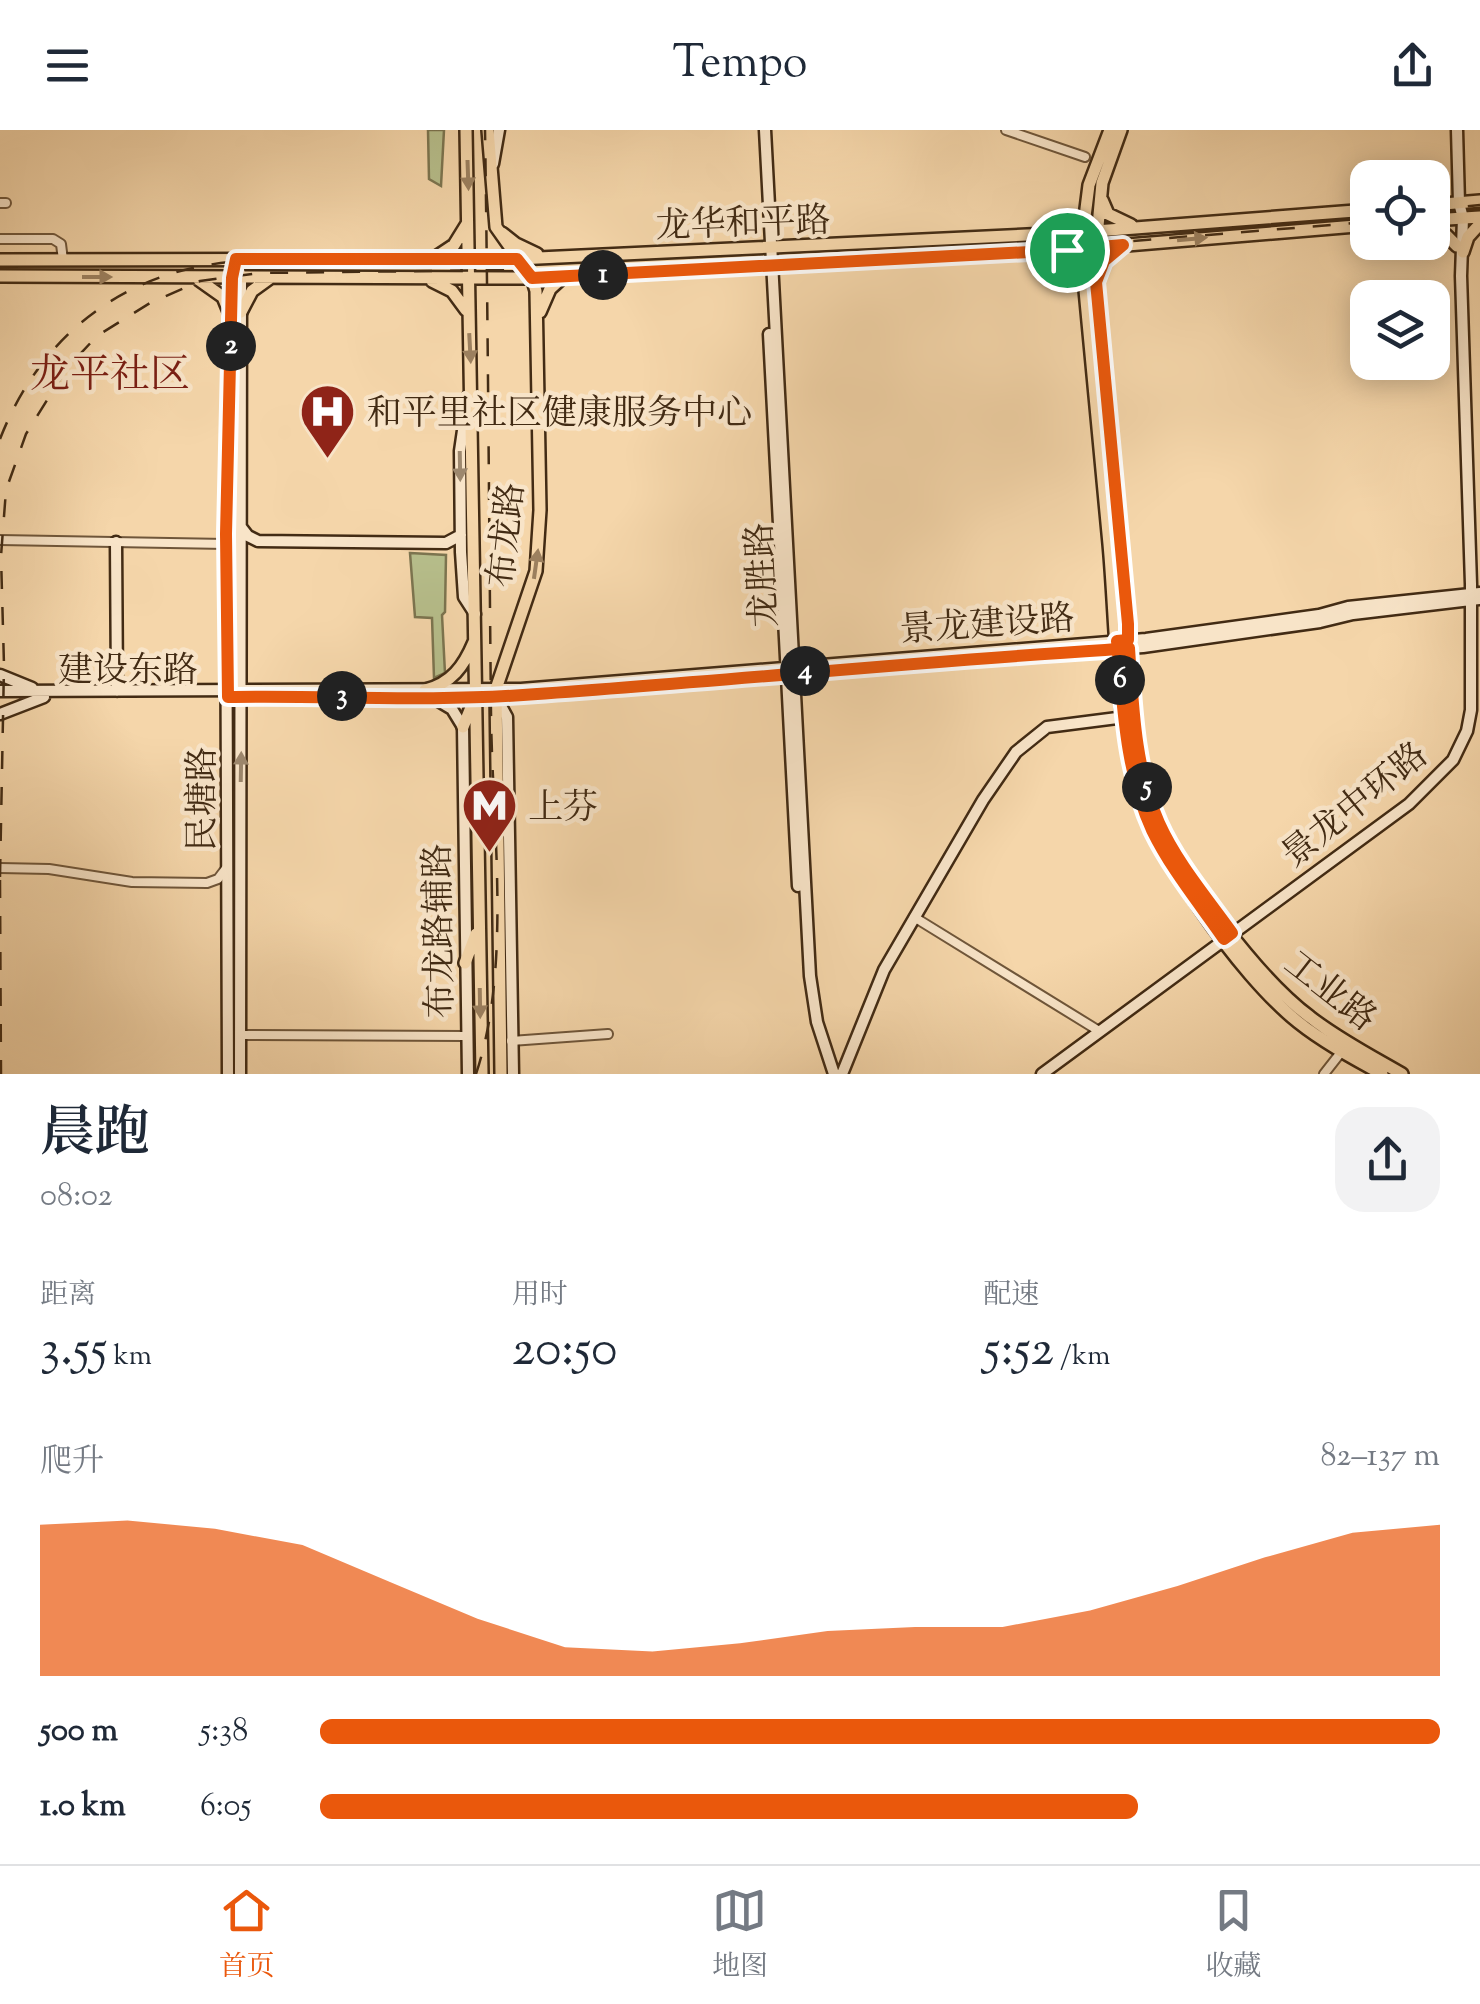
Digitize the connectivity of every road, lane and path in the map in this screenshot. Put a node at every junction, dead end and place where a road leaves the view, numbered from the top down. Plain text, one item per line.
1 (466, 130) edge
2 (488, 130) edge
3 (500, 130) edge
4 (762, 130) edge
5 (1006, 130) edge
6 (1110, 130) edge
7 (1122, 130) edge
8 (1458, 130) edge
9 (1091, 159) junction
10 (492, 166) junction
11 (1101, 188) junction
12 (1086, 199) junction
13 (1480, 201) edge
14 (1460, 203) junction
15 (1450, 204) edge
16 (1350, 211) edge
17 (1460, 218) junction
18 (1450, 219) edge
19 (469, 220) junction
20 (1480, 220) edge
21 (496, 227) junction
22 (1140, 228) junction
23 (1350, 230) edge
24 (1089, 232) junction
25 (1053, 234) junction
26 (1450, 238) edge
27 (0, 239) edge
28 (1123, 245) junction
29 (1088, 248) junction
30 (768, 249) junction
31 (1460, 249) junction
32 (1048, 250) junction
33 (546, 256) junction
34 (432, 258) junction
35 (468, 258) junction
36 (236, 259) junction
37 (517, 259) junction
38 (0, 260) edge
39 (64, 260) junction
40 (769, 267) junction
41 (3, 277) edge
42 (190, 277) junction
43 (566, 277) junction
44 (236, 278) junction
45 (270, 278) junction
46 (423, 278) junction
47 (532, 278) junction
48 (467, 279) junction
49 (1090, 281) junction
50 (236, 315) junction
51 (468, 315) junction
52 (537, 322) junction
53 (472, 380) junction
54 (1474, 481) edge
55 (241, 527) junction
56 (461, 535) junction
57 (0, 540) edge
58 (116, 542) junction
59 (226, 544) junction
60 (461, 552) junction
61 (241, 559) junction
62 (1475, 596) edge
63 (475, 614) junction
64 (475, 638) junction
65 (1123, 645) junction
66 (789, 669) junction
67 (0, 674) edge
68 (117, 690) junction
69 (496, 692) junction
70 (228, 693) junction
71 (242, 693) junction
72 (428, 693) junction
73 (476, 693) junction
74 (0, 694) edge
75 (41, 694) junction
76 (0, 714) edge
77 (1125, 717) junction
78 (463, 726) junction
79 (228, 863) junction
80 (0, 868) edge
81 (207, 883) junction
82 (228, 902) junction
83 (914, 917) junction
84 (479, 925) junction
85 (1228, 936) junction
86 (466, 962) junction
87 (1100, 1030) junction
88 (608, 1034) dead end
89 (240, 1035) junction
90 (466, 1036) junction
91 (511, 1041) junction
92 (1342, 1051) junction
93 (228, 1074) edge
94 (240, 1074) edge
95 (468, 1074) edge
96 (482, 1074) edge
97 (501, 1074) edge
98 (513, 1074) edge
99 (830, 1074) edge
100 (842, 1074) edge
101 (1042, 1074) edge
102 (1324, 1074) edge
103 (1382, 1074) edge
104 (1402, 1074) edge

1 -> 19 main road, 布龙路
2 - 10 main road
3 - 10 main road
4 - 30 main road, 龙胜路
5 - 9 street
6 - 9 main road, 工业路
7 - 11 main road, 工业路
8 - 14 main road, 景龙中环路
9 - 12 main road, 工业路
10 - 21 main road
11 - 22 main road
11 - 24 main road, 工业路
12 - 24 main road, 工业路
12 - 25 main road
13 - 14 main road
14 - 15 main road
14 - 17 main road, 景龙中环路
16 - 22 main road, 龙华和平路
17 - 18 main road
17 - 20 main road
17 - 31 main road, 景龙中环路
19 - 34 main road
19 - 35 main road, 布龙路
20 - 31 main road
21 - 33 main road
21 - 37 main road
22 - 24 main road, 龙华和平路
28 -> 23 main road, 龙华和平路
24 - 25 main road, 龙华和平路
24 - 29 main road, 工业路
25 - 30 main road, 龙华和平路
26 - 31 main road
27 - 39 street
28 - 29 main road, 龙华和平路
28 - 49 main road
29 - 32 main road, 龙华和平路
29 - 49 main road, 工业路
30 - 33 main road, 龙华和平路
30 - 40 main road, 龙胜路
31 - 54 main road, 景龙中环路
32 - 40 main road, 龙华和平路
32 - 49 main road
33 - 37 main road, 龙华和平路
34 - 35 main road, 龙华和平路
34 - 36 main road, 龙华和平路
35 - 37 main road, 龙华和平路
35 - 48 main road, 布龙路
36 - 39 main road, 龙华和平路
36 - 44 main road, 民塘路
37 - 47 main road
38 - 39 main road, 龙华和平路
40 - 43 main road, 龙华和平路
40 - 66 main road, 龙胜路
41 -> 42 main road, 龙华和平路
42 - 44 main road, 龙华和平路
42 - 50 main road
43 - 47 main road, 龙华和平路
43 - 52 main road
44 - 45 main road, 龙华和平路
44 - 50 main road, 民塘路
45 - 46 main road, 龙华和平路
45 - 50 main road
46 - 48 main road, 龙华和平路
46 - 51 main road
47 - 48 main road, 龙华和平路
47 - 52 main road, 布龙路
48 - 51 main road, 布龙路
49 - 65 main road, 工业路
50 - 55 main road, 民塘路
50 - 59 main road, 民塘路
51 -> 53 main road, 布龙路
69 -> 52 main road, 布龙路
53 -> 56 main road, 布龙路
53 - 63 main road, 布龙路
54 - 62 main road, 景龙中环路
55 - 56 main road
55 - 61 main road, 民塘路
56 - 60 main road, 布龙路
57 - 58 street
58 - 59 street
58 - 68 main road
59 - 70 main road, 民塘路
60 - 61 main road
60 - 63 main road
61 - 71 main road, 民塘路
62 - 65 main road, 景龙建设路
62 - 85 main road, 景龙中环路
63 - 64 main road, 布龙路
64 - 72 main road
64 - 73 main road, 布龙路
65 - 66 main road, 景龙建设路
65 - 77 main road, 工业路
65 - 85 main road, 工业路
66 - 69 main road, 景龙建设路
66 - 99 main road, 龙胜路
67 - 75 main road
68 - 70 main road, 建设东路
68 - 75 main road, 建设东路
69 - 73 main road, 建设东路
69 - 91 main road, 布龙路辅路
69 - 97 main road, 布龙路
70 - 71 main road, 建设东路
70 - 75 main road, 建设东路
70 - 79 main road, 民塘路
71 - 72 main road, 建设东路
89 -> 71 main road, 民塘路
72 - 73 main road, 建设东路
72 - 78 main road
73 - 78 main road
73 - 84 main road, 布龙路
74 - 75 main road, 建设东路
75 - 76 main road
77 - 83 main road
77 - 85 main road, 工业路
78 - 86 main road, 布龙路辅路
79 - 81 street
79 - 82 main road, 民塘路
80 - 81 street
81 - 82 street
82 - 93 main road, 民塘路
83 - 87 street
83 - 100 main road
84 - 86 main road
84 -> 96 main road, 布龙路
85 - 87 main road, 景龙中环路
85 - 92 main road, 工业路
85 - 104 main road, 工业路
86 - 90 main road, 布龙路辅路
87 - 101 main road, 景龙中环路
88 - 91 street
89 - 90 street
89 - 94 main road, 民塘路
90 - 95 main road, 布龙路辅路
91 - 98 main road, 布龙路辅路
92 - 102 street
92 - 103 main road, 工业路

